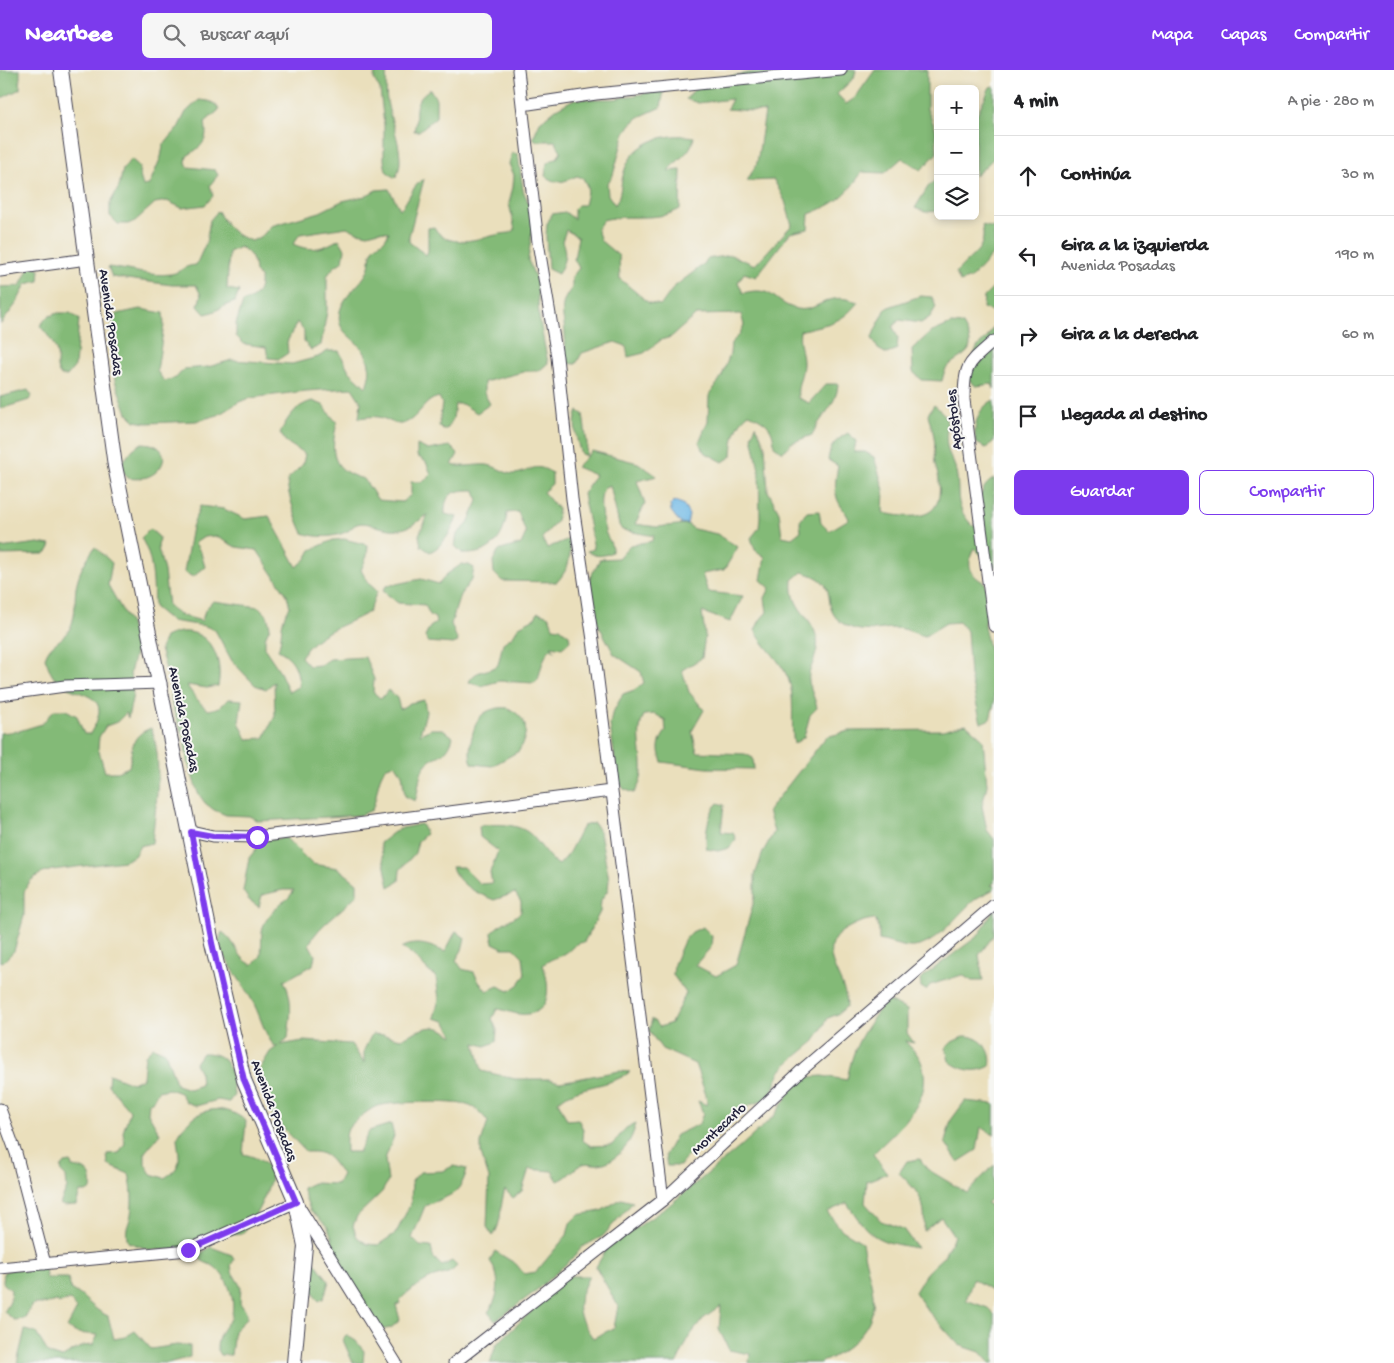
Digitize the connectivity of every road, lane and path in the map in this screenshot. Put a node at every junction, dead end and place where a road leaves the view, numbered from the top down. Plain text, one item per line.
1 (62, 70) edge
2 (518, 70) edge
3 (841, 70) edge
4 (522, 105) junction
5 (87, 259) junction
6 (0, 271) edge
7 (994, 341) edge
8 (994, 626) edge
9 (161, 683) junction
10 (0, 695) edge
11 (611, 790) junction
12 (191, 832) junction
13 (994, 905) edge
14 (0, 1109) edge
15 (663, 1200) junction
16 (296, 1202) junction
17 (45, 1264) junction
18 (0, 1268) edge
19 (294, 1363) edge
20 (396, 1363) edge
21 (454, 1363) edge

1 - 5 street, Avenida Posadas
2 - 4 street
3 - 4 street
4 - 11 street
5 - 6 street
5 - 9 street, Avenida Posadas
7 - 8 street, Apóstoles
9 - 10 street
9 - 12 street, Avenida Posadas
11 - 12 street
11 - 15 street
12 - 16 street, Avenida Posadas
13 - 15 street, Montecarlo
14 - 17 street
15 - 21 street, Montecarlo
16 - 17 street
16 - 19 street, Avenida Posadas
16 - 20 street
17 - 18 street

